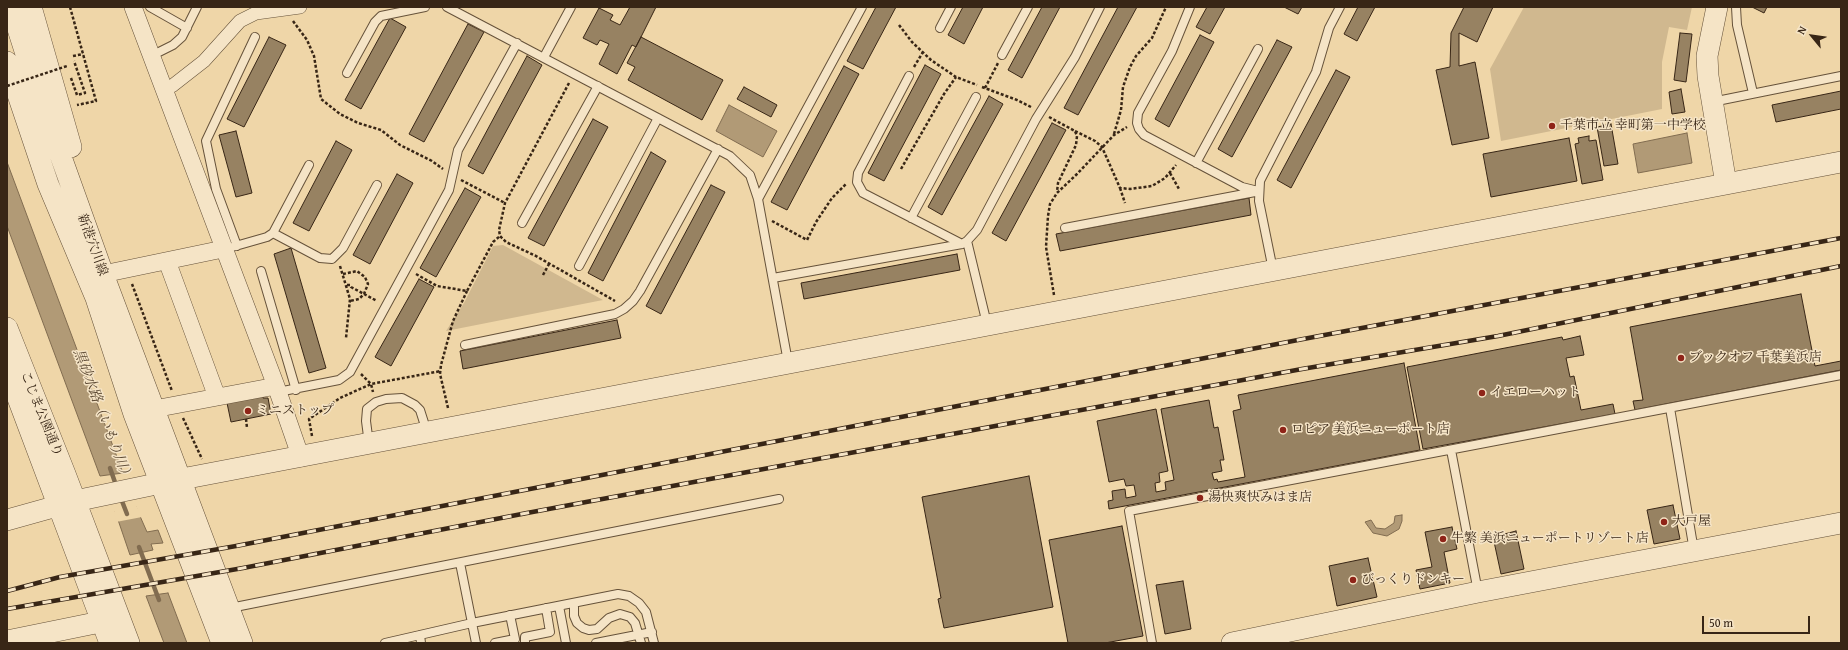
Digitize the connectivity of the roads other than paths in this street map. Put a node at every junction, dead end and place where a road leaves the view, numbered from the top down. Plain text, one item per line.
1 (11, 7) edge
2 (31, 7) edge
3 (133, 7) edge
4 (150, 7) edge
5 (197, 7) edge
6 (300, 7) edge
7 (425, 7) edge
8 (447, 7) edge
9 (571, 7) edge
10 (862, 7) edge
11 (951, 7) edge
12 (1028, 7) edge
13 (1100, 7) edge
14 (1190, 7) edge
15 (1340, 7) edge
16 (1717, 7) edge
17 (1736, 7) edge
18 (187, 28) junction
19 (940, 28) dead end
20 (255, 37) dead end
21 (516, 43) junction
22 (1258, 49) dead end
23 (1002, 55) road end
24 (151, 56) junction
25 (544, 57) junction
26 (7, 62) edge
27 (347, 73) dead end
28 (909, 76) road end
29 (1841, 76) edge
30 (172, 86) dead end
31 (598, 86) junction
32 (1753, 93) junction
33 (976, 97) dead end
34 (1712, 102) junction
35 (7, 107) edge
36 (658, 118) junction
37 (718, 149) junction
38 (1841, 162) edge
39 (1196, 163) junction
40 (309, 165) dead end
41 (1726, 184) junction
42 (377, 185) dead end
43 (1258, 191) junction
44 (758, 199) junction
45 (911, 218) junction
46 (522, 223) dead end
47 (1065, 228) dead end
48 (273, 233) junction
49 (964, 243) junction
50 (230, 247) junction
51 (166, 261) junction
52 (579, 266) dead end
53 (261, 271) dead end
54 (1273, 271) junction
55 (103, 274) junction
56 (773, 278) junction
57 (96, 298) junction
58 (987, 325) junction
59 (7, 328) edge
60 (465, 345) dead end
61 (789, 363) junction
62 (7, 369) edge
63 (1841, 375) edge
64 (277, 389) junction
65 (296, 390) junction
66 (216, 397) junction
67 (1670, 408) junction
68 (154, 410) junction
69 (427, 433) junction
70 (369, 445) junction
71 (1450, 450) junction
72 (301, 458) junction
73 (171, 481) junction
74 (779, 499) dead end
75 (67, 503) junction
76 (7, 520) edge
77 (1841, 523) edge
78 (1694, 551) junction
79 (460, 562) junction
80 (1478, 592) junction
81 (574, 603) junction
82 (559, 606) junction
83 (546, 608) junction
84 (220, 610) junction
85 (510, 615) junction
86 (111, 620) junction
87 (472, 623) junction
88 (652, 632) junction
89 (416, 639) edge
90 (640, 639) edge
91 (15, 641) edge
92 (110, 643) edge
93 (129, 643) edge
94 (222, 643) edge
95 (242, 643) edge
96 (385, 643) edge
97 (476, 643) edge
98 (495, 643) edge
99 (525, 643) edge
100 (566, 643) edge
101 (596, 643) edge
102 (654, 643) edge
103 (1152, 643) edge
104 (1232, 643) edge

1 - 55 street, 新港穴川線
2 - 55 street
3 - 24 street
4 - 18 lane
5 - 18 lane
6 - 30 street
7 - 27 lane
8 - 21 lane
9 - 25 lane
10 - 44 lane
11 - 19 lane
12 - 23 lane
13 - 49 lane
14 - 39 lane
15 - 43 lane
16 - 34 street
17 - 32 lane
18 - 24 lane
20 - 50 lane
21 - 25 lane
21 - 65 lane
22 - 39 lane
24 - 50 street
25 - 31 lane
26 - 57 street, 新港穴川線
28 - 45 lane
29 - 32 lane
31 - 36 lane
31 - 46 lane
32 - 34 lane
33 - 45 lane
34 - 41 street
35 - 57 street
36 - 37 lane
36 - 52 lane
37 - 44 lane
37 - 60 lane
38 - 41 street
39 - 43 lane
40 - 48 lane
41 - 54 street
42 - 48 lane
43 - 47 lane
43 - 54 lane
44 - 56 lane
45 - 49 lane
48 - 50 lane
49 - 56 lane
49 - 58 lane
50 - 51 street
50 - 64 street
51 - 55 street
51 - 66 street
53 - 65 lane
54 - 58 street
55 - 68 street, 新港穴川線
56 - 61 lane
57 - 73 street, 新港穴川線
58 - 61 street
59 - 75 street, こじま公園通り
61 - 69 street
62 - 75 street, こじま公園通り
63 - 67 lane
64 - 65 lane
64 - 66 street
64 - 72 street
66 - 68 street
67 - 71 lane
67 - 78 lane
68 - 73 street, 新港穴川線
69 - 70 street
69 - 70 lane
70 - 72 street
71 - 80 lane
71 - 103 lane
72 - 73 street
73 - 75 street
73 - 84 street
74 - 79 lane
75 - 76 street
75 - 86 street
77 - 78 street
78 - 80 street
79 - 84 lane
79 - 87 lane
80 - 104 street
81 - 82 lane
81 - 88 lane
81 - 90 lane
82 - 83 lane
82 - 100 lane
83 - 85 lane
83 - 99 lane
84 - 94 street
84 - 95 street
85 - 87 lane
85 - 98 lane
86 - 91 street
86 - 92 street
86 - 93 street
87 - 89 lane
87 - 97 lane
88 - 90 lane
88 - 102 lane
89 - 96 lane
90 - 101 lane

